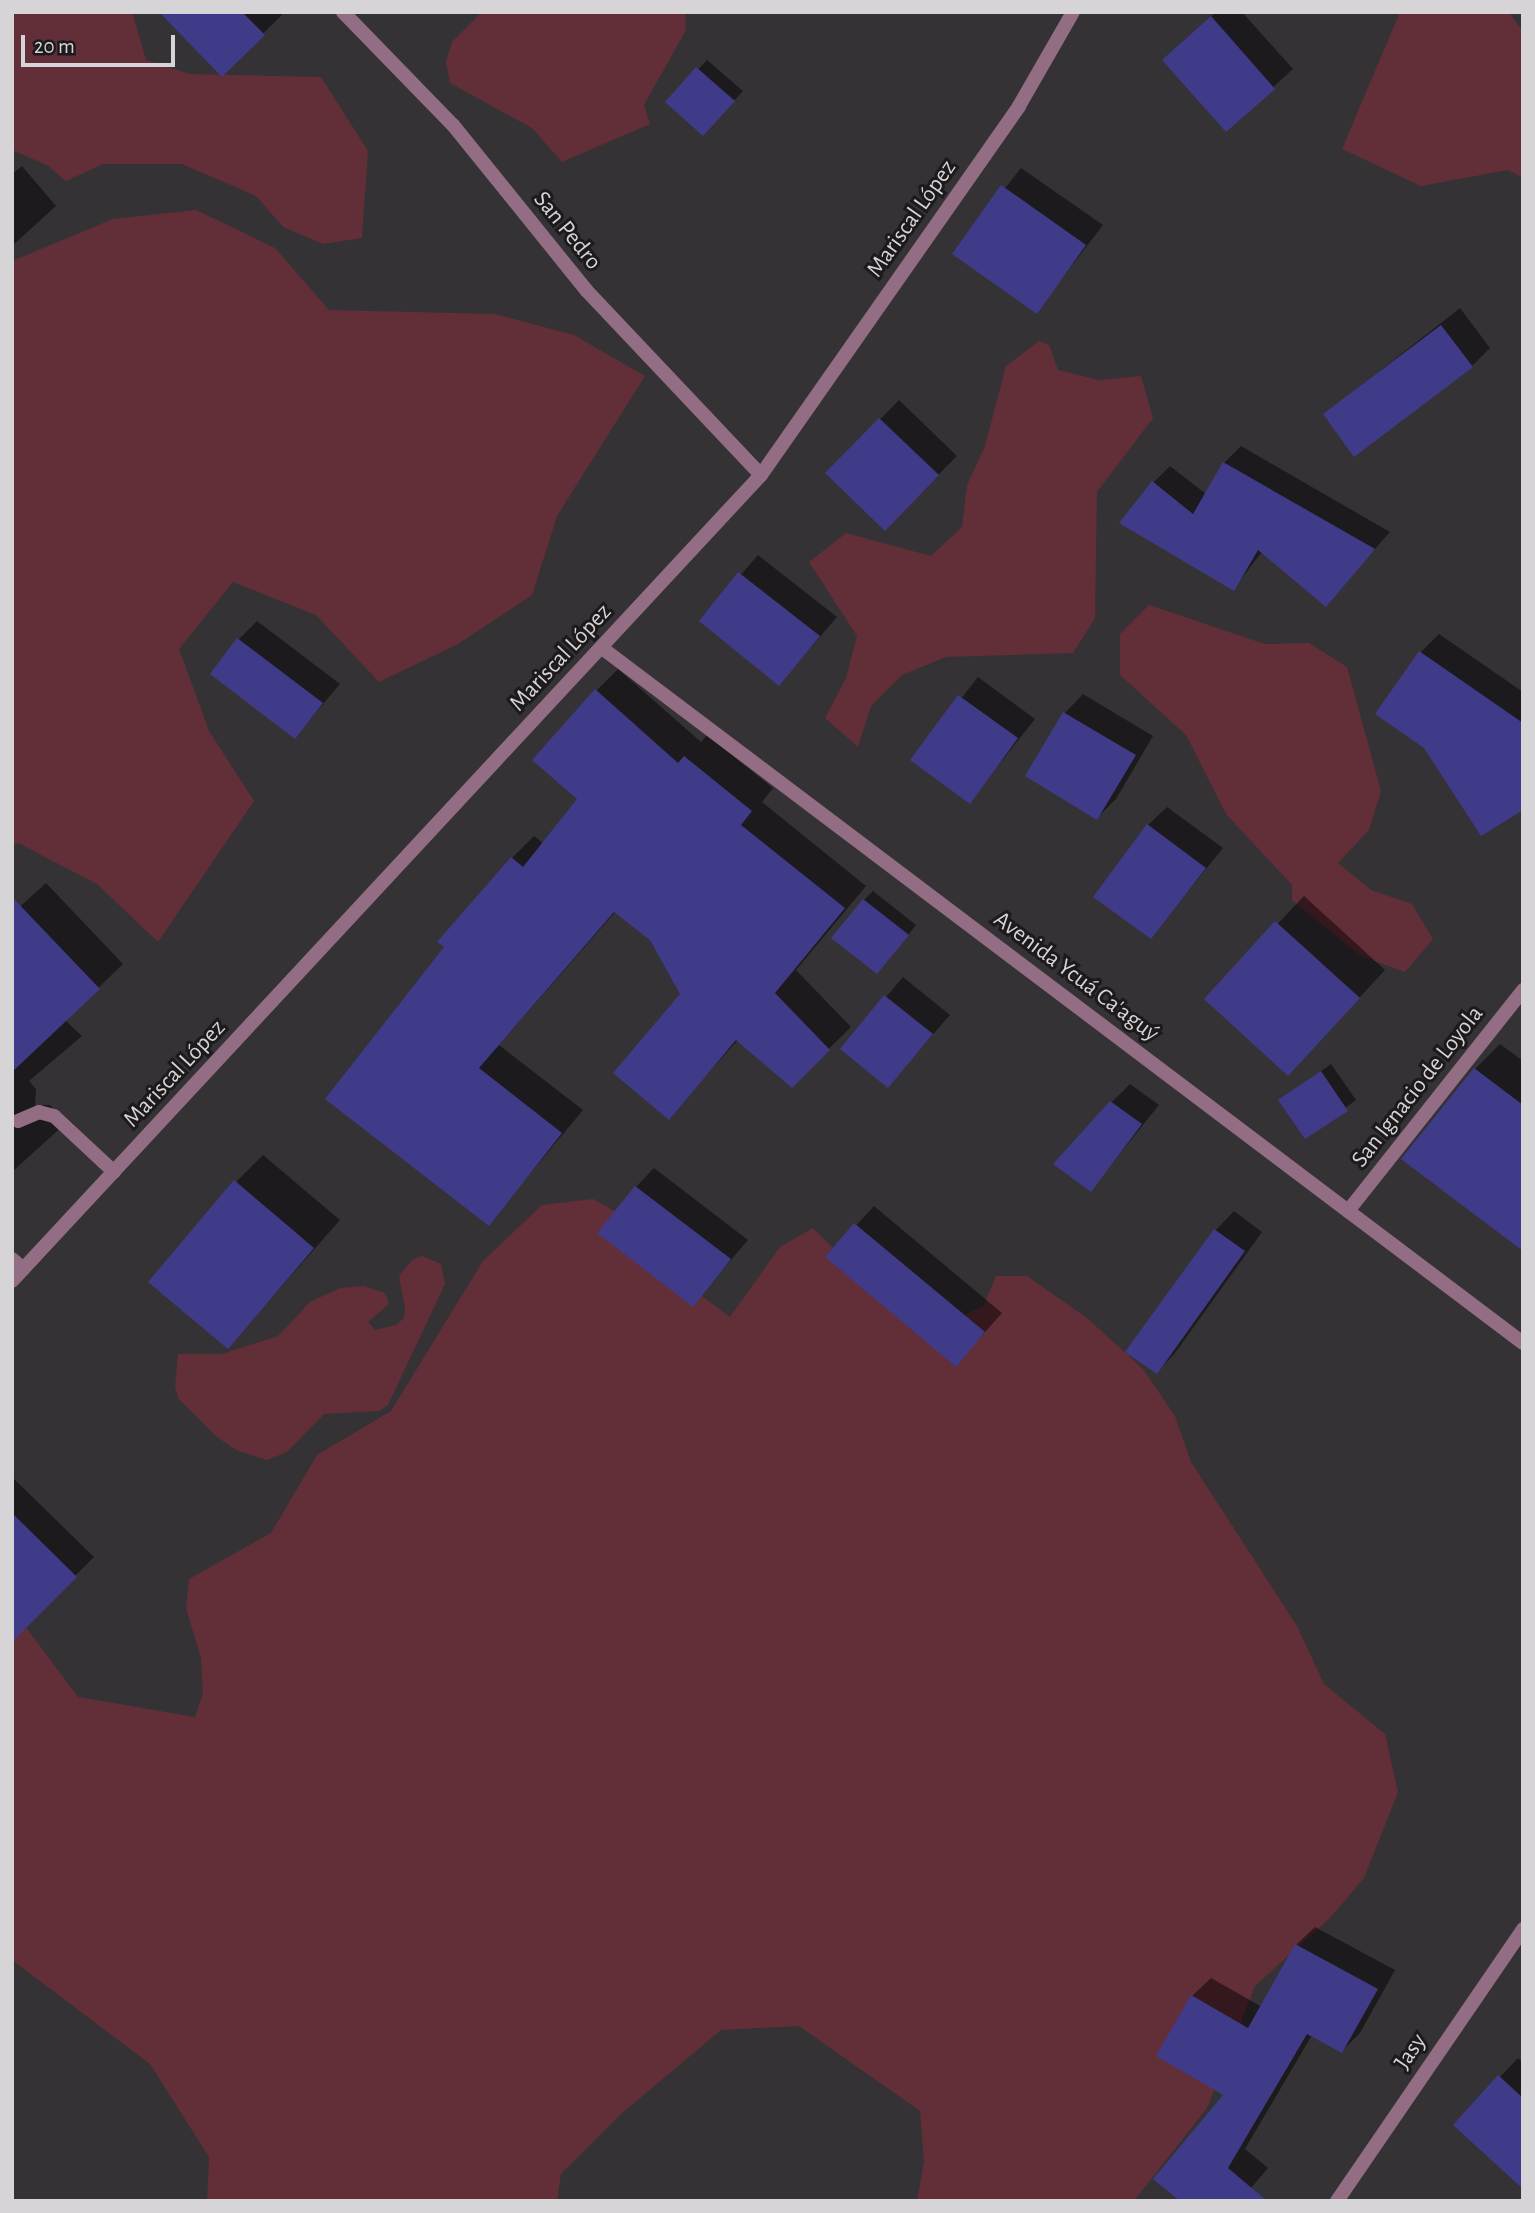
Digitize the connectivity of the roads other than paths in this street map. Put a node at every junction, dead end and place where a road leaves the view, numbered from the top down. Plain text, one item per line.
1 (342, 12) edge
2 (1073, 12) edge
3 (761, 475) junction
4 (602, 648) junction
5 (1523, 990) edge
6 (18, 1121) dead end
7 (114, 1172) junction
8 (1348, 1211) junction
9 (18, 1264) edge
10 (12, 1281) edge
11 (1523, 1343) edge
12 (1523, 1929) edge
13 (1337, 2201) edge

1 - 3 street, San Pedro
2 - 3 street, Mariscal López
3 - 4 street, Mariscal López
4 - 7 street, Mariscal López
4 - 8 street, Avenida Ycuá Ca'aguý
5 - 8 street, San Ignacio de Loyola
6 - 7 street
7 - 9 street, Mariscal López
8 - 11 street, Avenida Ycuá Ca'aguý
9 - 10 street, Mariscal López
12 - 13 street, Jasy

